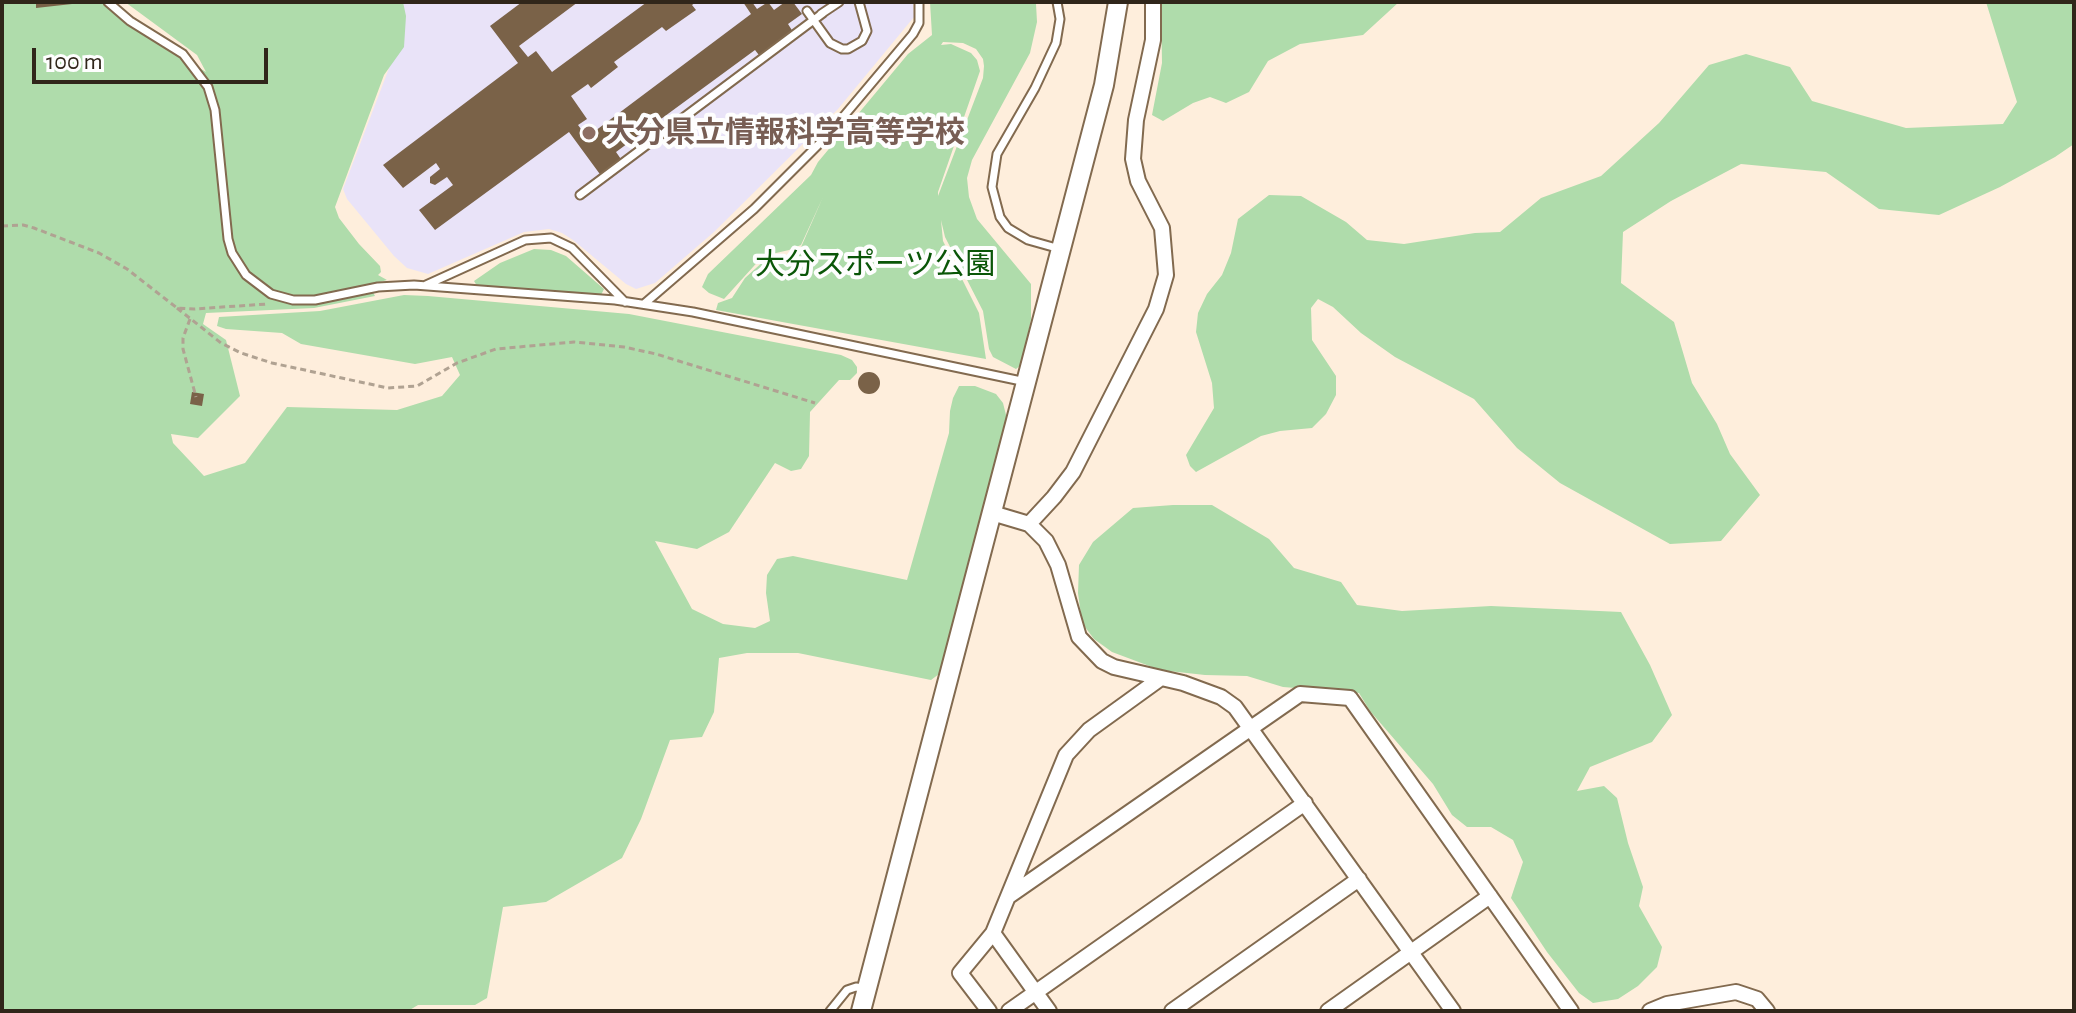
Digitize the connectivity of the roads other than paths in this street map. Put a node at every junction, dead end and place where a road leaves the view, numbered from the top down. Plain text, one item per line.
1 (108, 2) edge
2 (801, 2) edge
3 (839, 2) edge
4 (859, 2) edge
5 (919, 2) edge
6 (1057, 2) edge
7 (1118, 2) edge
8 (1153, 2) edge
9 (807, 11) junction
10 (823, 13) junction
11 (814, 20) junction
12 (580, 195) dead end
13 (1061, 249) junction
14 (424, 286) junction
15 (625, 302) junction
16 (644, 304) junction
17 (1026, 382) junction
18 (992, 513) junction
19 (1029, 524) junction
20 (1161, 678) junction
21 (1251, 726) junction
22 (1305, 803) junction
23 (1359, 879) junction
24 (1009, 896) junction
25 (1490, 896) junction
26 (993, 933) junction
27 (1411, 952) junction
28 (867, 988) junction
29 (1036, 992) junction
30 (830, 1011) edge
31 (861, 1011) edge
32 (989, 1011) edge
33 (1009, 1011) edge
34 (1049, 1011) edge
35 (1172, 1011) edge
36 (1328, 1011) edge
37 (1453, 1011) edge
38 (1571, 1011) edge
39 (1650, 1011) edge
40 (1767, 1011) edge

1 - 14 lane
2 - 9 lane
3 - 10 lane
4 - 11 lane
5 - 16 lane
6 - 13 lane
7 - 13 street
8 - 19 street
9 - 10 lane
9 - 11 lane
10 - 11 lane
11 - 12 lane
13 - 17 street
14 - 15 lane
14 - 15 lane
15 - 16 lane
16 - 17 lane
17 - 18 street
18 - 19 street
18 - 28 street
19 - 20 street
20 - 21 street
20 - 24 street
21 - 22 street
21 - 24 street
21 - 25 street
22 - 23 street
22 - 29 street
23 - 27 street
23 - 35 street
24 - 26 street
25 - 27 street
25 - 38 street
26 - 29 street
26 - 32 street
27 - 36 street
27 - 37 street
28 - 30 lane
28 - 31 street
29 - 33 street
29 - 34 street
39 - 40 street

